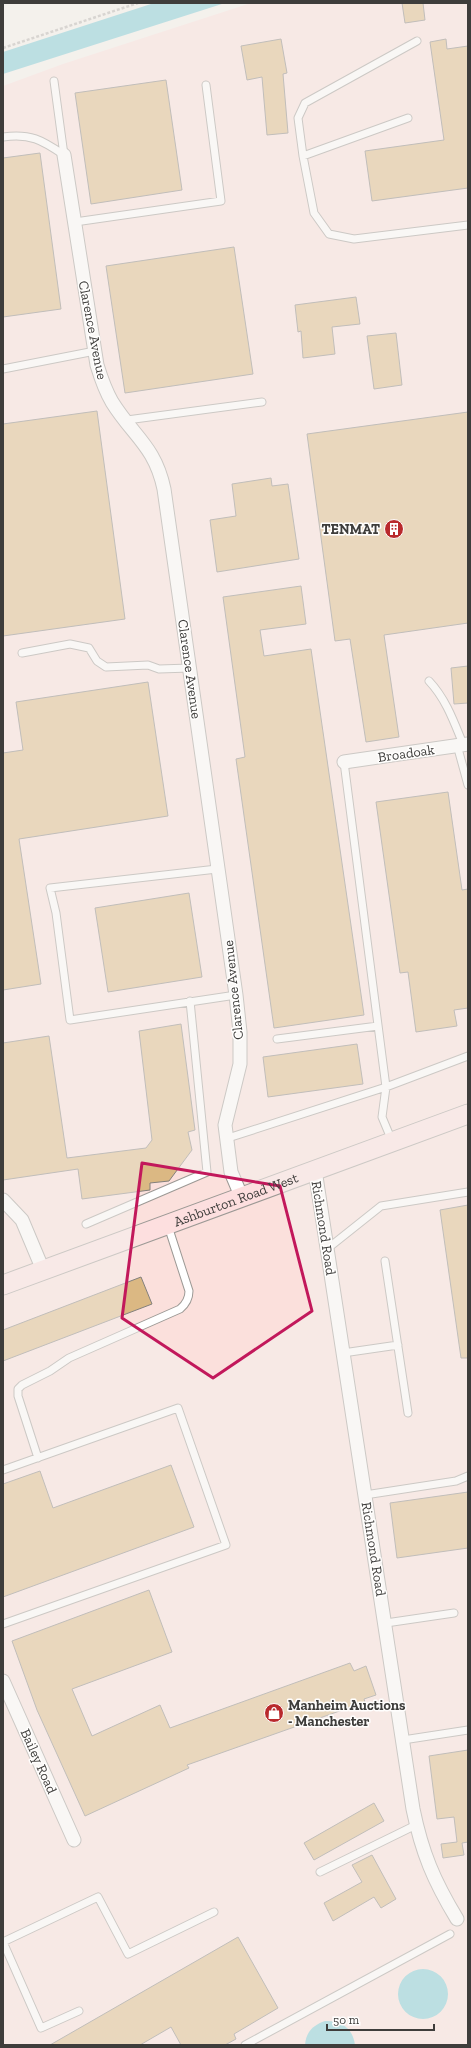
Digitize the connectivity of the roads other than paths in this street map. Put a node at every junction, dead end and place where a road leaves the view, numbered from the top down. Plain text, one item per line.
1 (417, 41) dead end
2 (54, 81) dead end
3 (206, 85) dead end
4 (408, 118) dead end
5 (3, 137) edge
6 (64, 155) junction
7 (303, 156) junction
8 (74, 222) junction
9 (468, 225) edge
10 (95, 351) junction
11 (3, 369) edge
12 (262, 402) dead end
13 (127, 420) junction
14 (22, 653) dead end
15 (190, 668) junction
16 (430, 681) dead end
17 (463, 744) edge
18 (344, 762) joint
19 (468, 785) edge
20 (217, 869) junction
21 (236, 995) junction
22 (190, 1001) junction
23 (378, 1026) junction
24 (277, 1039) dead end
25 (468, 1056) edge
26 (386, 1087) junction
27 (468, 1114) edge
28 (228, 1138) junction
29 (392, 1141) junction
30 (315, 1170) junction
31 (468, 1192) edge
32 (242, 1198) junction
33 (3, 1200) edge
34 (86, 1224) dead end
35 (167, 1225) junction
36 (327, 1249) junction
37 (385, 1261) dead end
38 (43, 1270) junction
39 (3, 1285) edge
40 (398, 1345) junction
41 (343, 1353) junction
42 (408, 1413) dead end
43 (38, 1458) junction
44 (3, 1470) edge
45 (468, 1476) edge
46 (365, 1495) junction
47 (454, 1613) dead end
48 (386, 1623) junction
49 (3, 1624) edge
50 (3, 1681) edge
51 (468, 1730) edge
52 (402, 1740) junction
53 (416, 1825) junction
54 (74, 1840) dead end
55 (320, 1872) dead end
56 (214, 1912) dead end
57 (457, 1919) dead end
58 (450, 1934) dead end
59 (3, 1942) edge
60 (79, 2011) dead end
61 (245, 2045) edge

1 - 7 lane
2 - 6 lane
3 - 8 lane
4 - 7 lane
5 - 6 lane
6 - 8 street, Clarence Avenue
7 - 9 lane
8 - 10 street, Clarence Avenue
10 - 11 lane
10 - 13 street, Clarence Avenue
12 - 13 lane
13 - 15 street, Clarence Avenue
14 - 15 lane
15 - 20 street, Clarence Avenue
16 - 17 lane
17 - 18 street, Broadoak
17 - 19 lane
18 - 23 lane
20 - 21 street, Clarence Avenue
20 - 22 lane
21 - 22 lane
21 - 28 street, Clarence Avenue
22 - 34 lane
23 - 24 lane
23 - 26 lane
25 - 26 lane
26 - 28 lane
26 - 29 lane
27 - 29 main road, Ashburton Road West
28 - 32 street, Clarence Avenue
29 - 30 main road, Ashburton Road West
30 - 32 main road, Ashburton Road West
30 - 36 street, Richmond Road
31 - 36 lane
32 - 35 main road, Ashburton Road West
33 - 38 street
35 - 38 main road, Ashburton Road West
35 - 43 lane
36 - 41 street, Richmond Road
37 - 40 lane
38 - 39 main road, Ashburton Road West
40 - 41 lane
40 - 42 lane
41 - 46 street, Richmond Road
43 - 44 lane
43 - 49 lane
45 - 46 lane
46 - 48 street, Richmond Road
47 - 48 lane
48 - 52 street, Richmond Road
50 - 54 street, Bailey Road
51 - 52 lane
52 - 53 street, Richmond Road
53 - 55 lane
53 - 57 street, Richmond Road
56 - 59 lane
58 - 61 lane
59 - 60 lane

